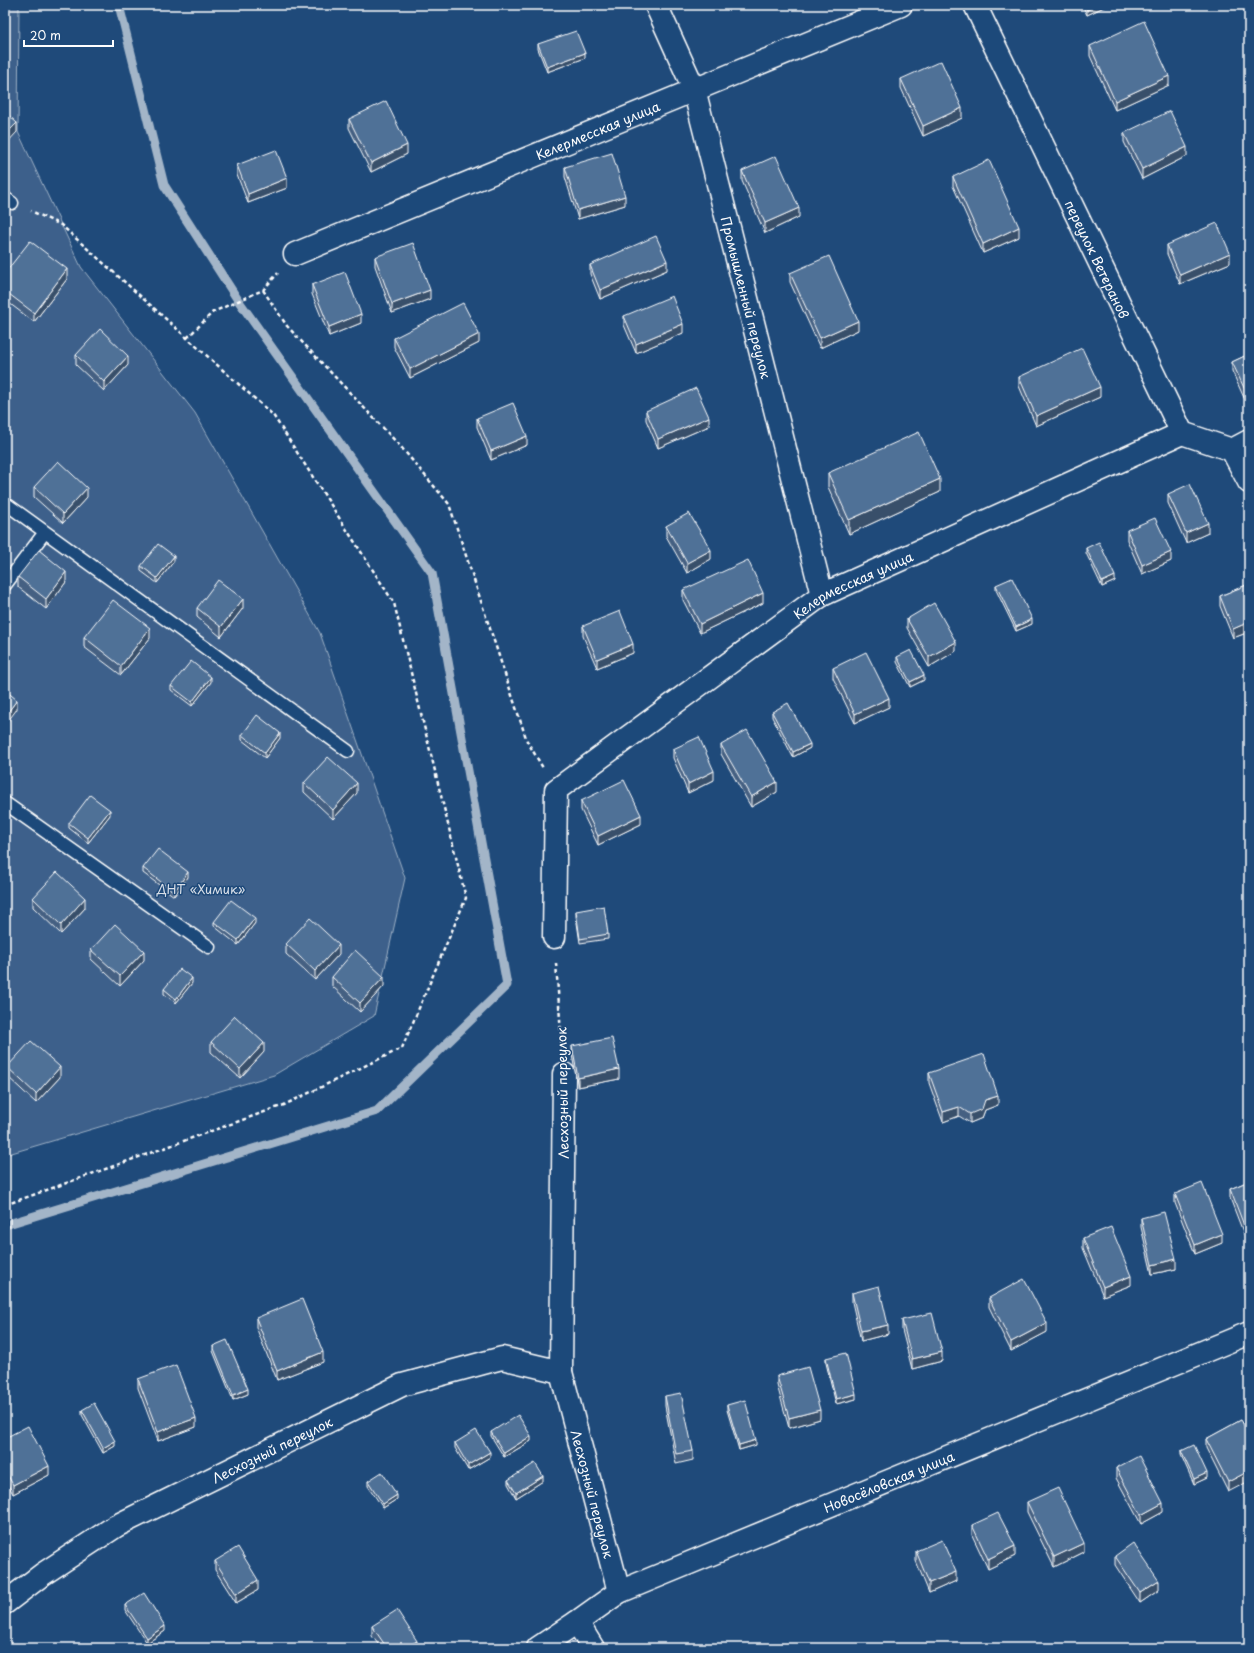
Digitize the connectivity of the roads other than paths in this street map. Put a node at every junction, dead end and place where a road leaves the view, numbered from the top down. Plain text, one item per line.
1 (656, 5) edge
2 (901, 5) edge
3 (975, 5) edge
4 (694, 89) junction
5 (295, 254) dead end
6 (1182, 433) junction
7 (1241, 446) edge
8 (1249, 482) edge
9 (5, 503) edge
10 (45, 532) junction
11 (5, 585) edge
12 (822, 595) junction
13 (348, 751) dead end
14 (5, 804) edge
15 (554, 937) road end
16 (210, 947) dead end
17 (564, 1074) road end
18 (1249, 1333) edge
19 (561, 1372) junction
20 (619, 1592) junction
21 (5, 1603) edge
22 (577, 1622) junction
23 (538, 1648) edge
24 (593, 1648) edge

1 - 4 street, Промышленный переулок
2 - 4 street, Келермесская улица
3 - 6 street, переулок Ветеранов
4 - 5 street, Келермесская улица
4 - 12 street, Промышленный переулок
6 - 7 street
6 - 12 street, Келермесская улица
7 - 8 street
9 - 10 lane
10 - 11 lane
10 - 13 lane
12 - 15 street, Келермесская улица
14 - 16 lane
17 - 19 street, Лесхозный переулок
18 - 20 street, Новосёловская улица
19 - 20 street, Лесхозный переулок
19 - 21 street, Лесхозный переулок
20 - 22 street, Новосёловская улица
22 - 23 street, Новосёловская улица
22 - 24 street

